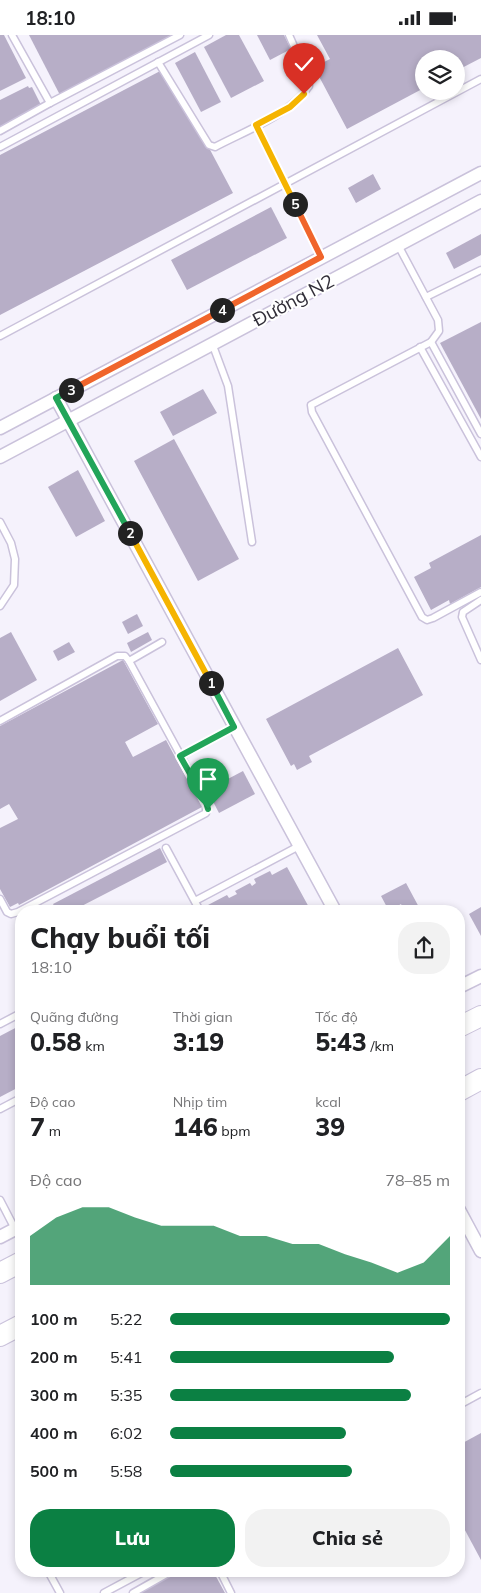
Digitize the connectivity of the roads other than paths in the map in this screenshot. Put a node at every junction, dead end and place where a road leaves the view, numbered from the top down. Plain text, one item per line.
1 (12, 35) edge
2 (180, 35) edge
3 (209, 35) edge
4 (289, 35) edge
5 (158, 62) junction
6 (481, 79) edge
7 (50, 103) junction
8 (256, 125) junction
9 (0, 131) edge
10 (0, 147) edge
11 (481, 173) edge
12 (284, 184) junction
13 (481, 201) edge
14 (398, 245) junction
15 (321, 257) junction
16 (481, 270) edge
17 (426, 297) junction
18 (0, 336) edge
19 (431, 342) junction
20 (212, 343) junction
21 (420, 347) junction
22 (56, 398) junction
23 (69, 421) junction
24 (0, 428) edge
25 (481, 434) edge
26 (481, 441) edge
27 (475, 446) junction
28 (0, 457) edge
29 (481, 457) edge
30 (0, 522) edge
31 (252, 542) dead end
32 (481, 592) edge
33 (481, 600) edge
34 (0, 606) edge
35 (162, 642) dead end
36 (481, 660) edge
37 (129, 661) junction
38 (0, 721) edge
39 (234, 727) junction
40 (180, 756) junction
41 (299, 846) junction
42 (166, 849) dead end
43 (0, 899) edge
44 (195, 901) junction
45 (31, 905) edge
46 (197, 905) edge
47 (332, 905) edge
48 (15, 913) edge
49 (481, 975) edge
50 (465, 984) edge
51 (481, 1015) edge
52 (15, 1016) edge
53 (0, 1024) edge
54 (465, 1024) edge
55 (481, 1079) edge
56 (465, 1088) edge
57 (15, 1101) edge
58 (0, 1109) edge
59 (0, 1199) edge
60 (465, 1221) edge
61 (15, 1223) edge
62 (15, 1230) edge
63 (0, 1237) edge
64 (481, 1251) edge
65 (15, 1265) edge
66 (0, 1273) edge
67 (15, 1328) edge
68 (0, 1336) edge
69 (481, 1393) edge
70 (465, 1402) edge
71 (51, 1577) edge
72 (134, 1577) edge
73 (162, 1577) edge
74 (223, 1577) edge
75 (60, 1593) edge
76 (104, 1593) edge
77 (134, 1593) edge
78 (231, 1593) edge

1 - 7 lane
2 - 7 lane
3 - 5 lane
4 - 8 lane
5 - 8 lane
5 - 10 lane
6 - 12 lane
7 - 9 lane
8 - 12 lane
11 - 15 street, Đường N2
12 - 15 lane
12 - 18 lane
13 - 14 street, Đường N2
14 - 17 lane
14 - 20 street, Đường N2
15 - 22 street, Đường N2
16 - 17 lane
17 - 19 lane
19 - 21 lane
19 - 25 lane
20 - 23 street, Đường N2
20 - 31 lane
21 - 27 lane
21 - 32 lane
22 - 23 street
22 - 24 street, Đường N2
23 - 28 street, Đường N2
23 - 39 street
26 - 27 lane
27 - 29 lane
30 - 34 lane
33 - 36 lane
35 - 37 lane
37 - 38 lane
37 - 40 lane
39 - 40 lane
39 - 41 street
40 - 45 lane
41 - 44 lane
41 - 47 street
42 - 44 lane
43 - 48 lane
44 - 46 lane
49 - 50 street
51 - 54 main road
52 - 53 lane
55 - 56 main road
57 - 58 lane
59 - 61 lane
60 - 64 street
62 - 63 street
65 - 66 main road
67 - 68 main road
69 - 70 lane
71 - 75 lane
72 - 76 lane
73 - 77 lane
74 - 78 lane

